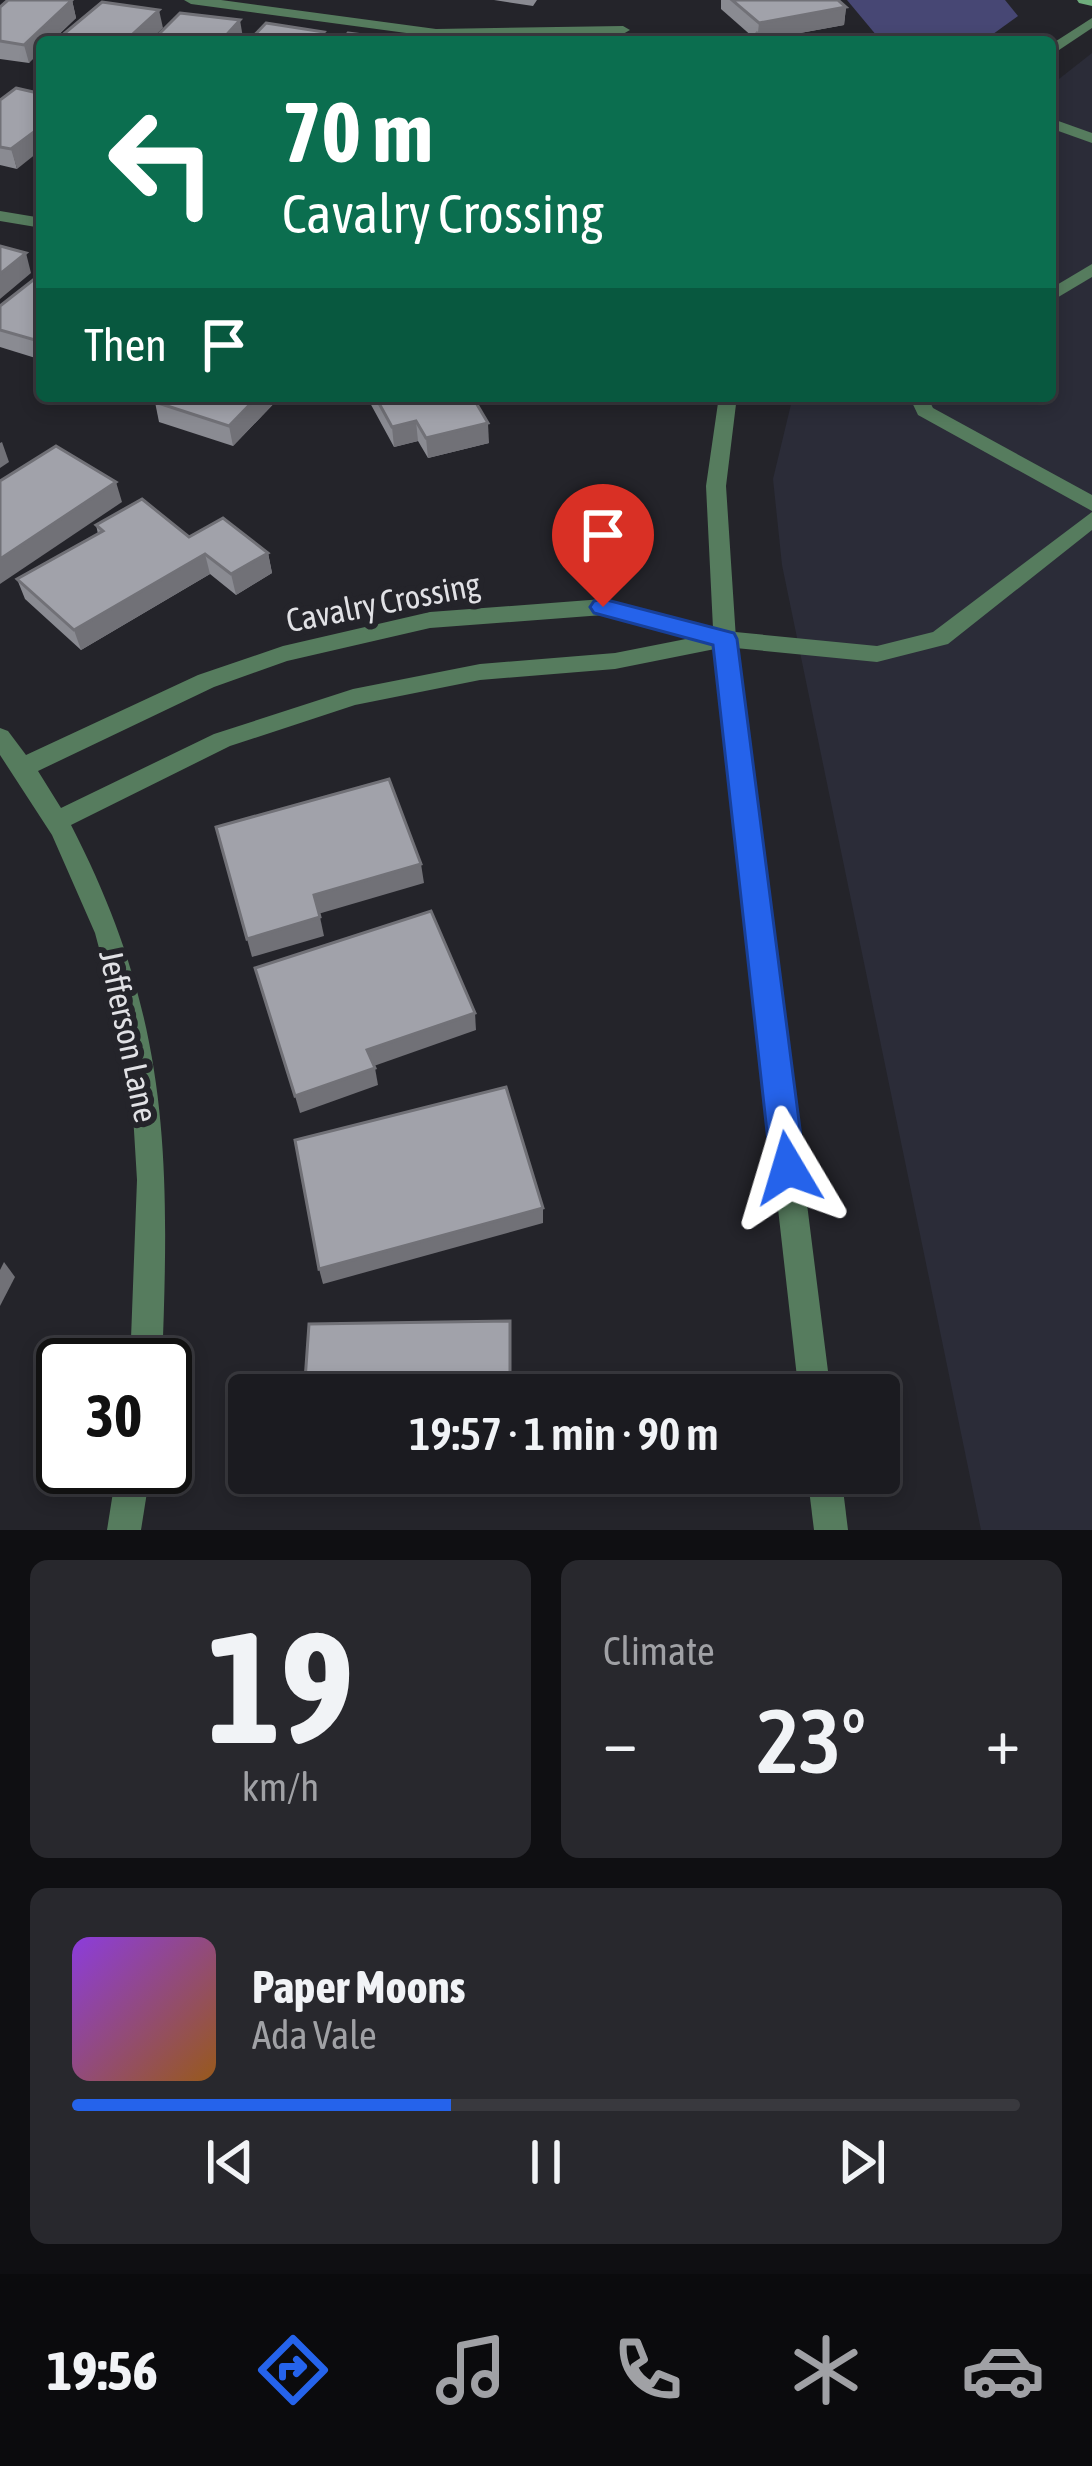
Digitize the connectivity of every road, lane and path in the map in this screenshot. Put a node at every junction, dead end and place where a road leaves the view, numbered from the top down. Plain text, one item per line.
1 (191, 0) edge
2 (1092, 22) edge
3 (623, 30) dead end
4 (1056, 48) edge
5 (1056, 126) edge
6 (1092, 138) edge
7 (0, 216) edge
8 (36, 222) edge
9 (1092, 269) edge
10 (1056, 293) edge
11 (727, 402) edge
12 (920, 402) edge
13 (1092, 504) edge
14 (1092, 520) edge
15 (725, 639) junction
16 (0, 736) edge
17 (24, 767) junction
18 (58, 820) junction
19 (147, 1338) edge
20 (812, 1374) edge
21 (130, 1494) edge
22 (827, 1494) edge
23 (124, 1530) edge
24 (831, 1530) edge

1 - 3 street
2 - 4 street
5 - 6 street
7 - 8 street
9 - 10 street
11 - 15 street
12 - 13 street
14 - 15 street
15 - 17 street, Cavalry Crossing
15 - 18 street
15 - 20 street
16 - 17 street, Jefferson Lane
17 - 18 street, Jefferson Lane
18 - 19 street, Jefferson Lane
21 - 23 street
22 - 24 street

